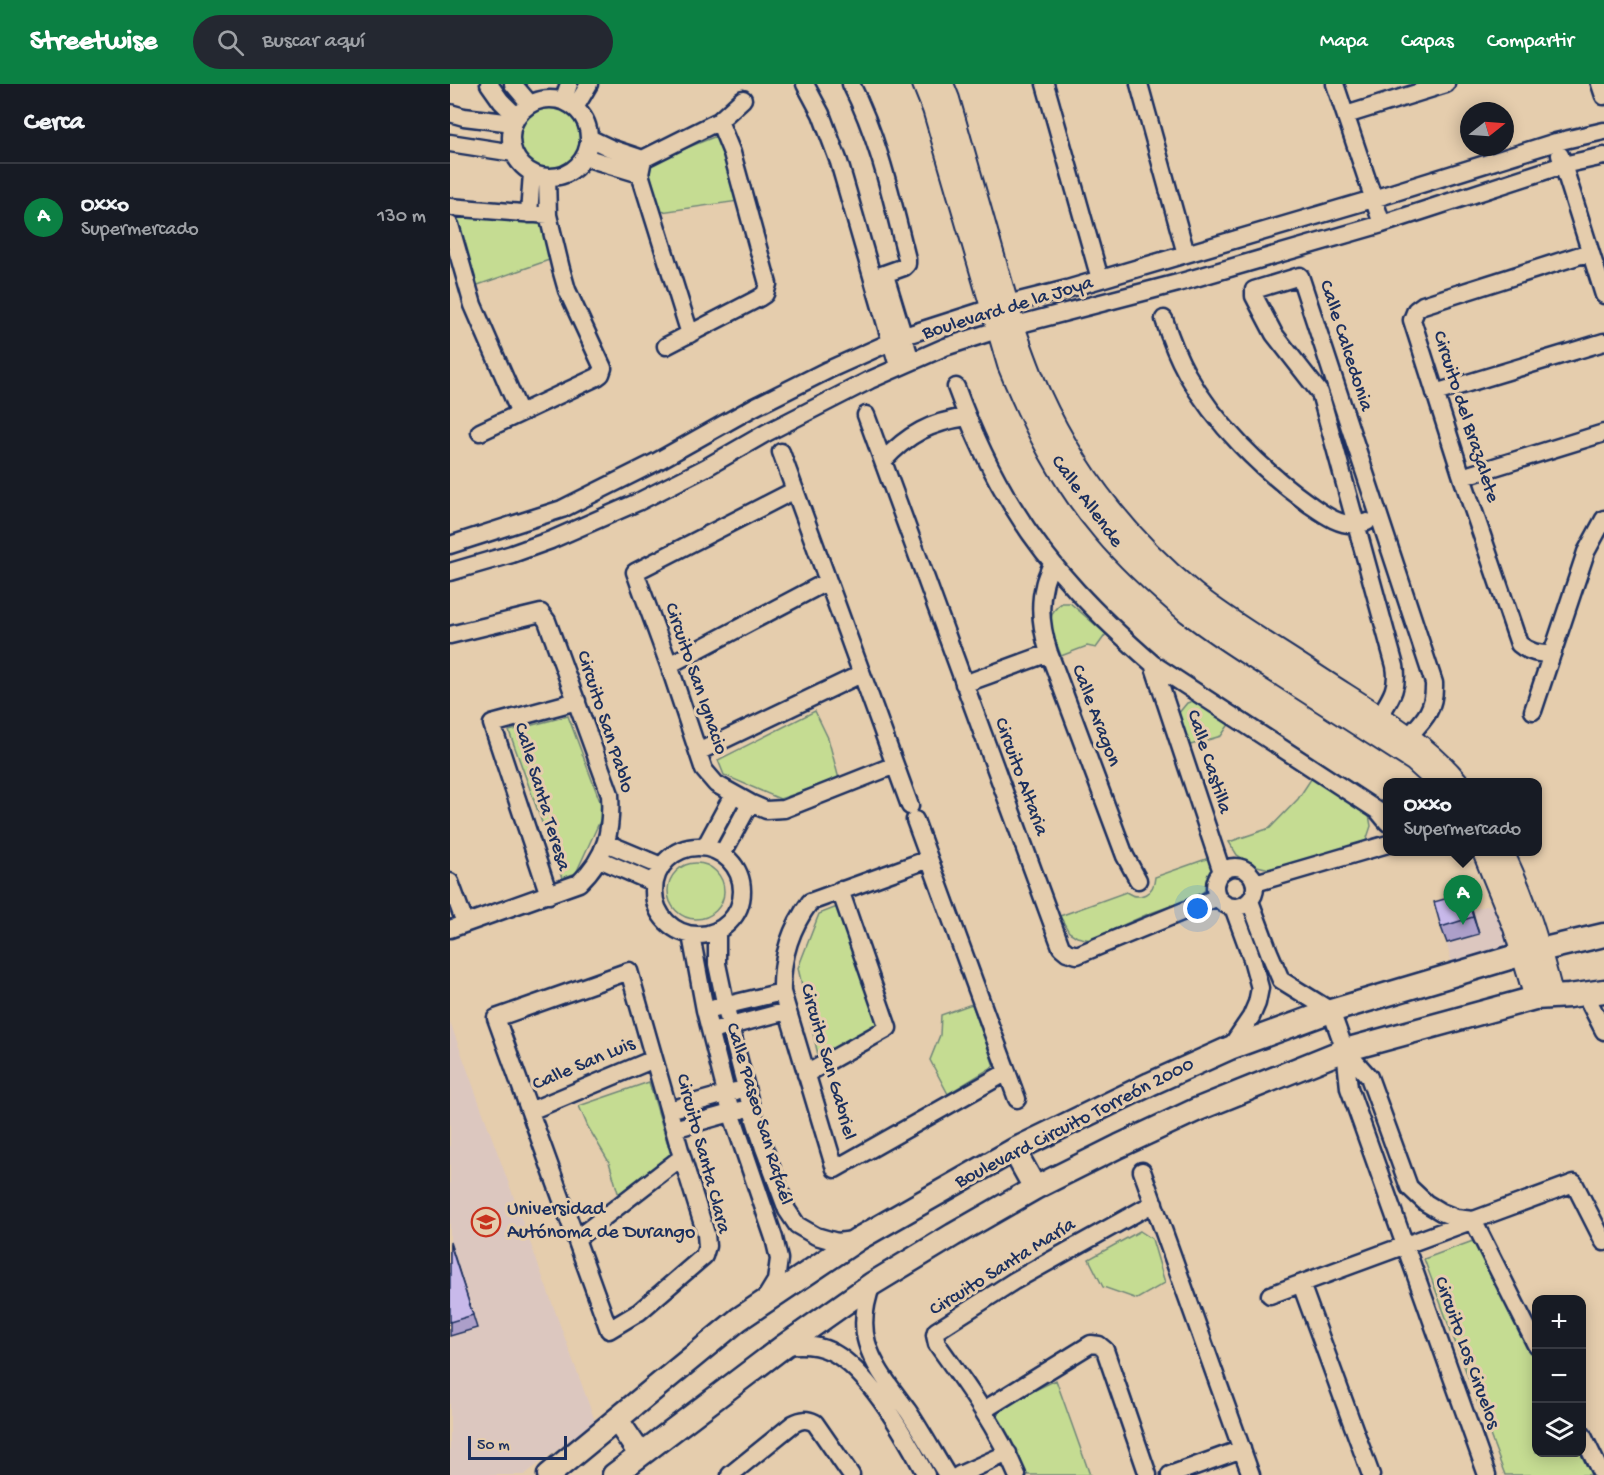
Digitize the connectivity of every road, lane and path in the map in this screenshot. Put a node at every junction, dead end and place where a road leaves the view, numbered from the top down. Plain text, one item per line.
1 (489, 84) edge
2 (513, 84) edge
3 (570, 84) edge
4 (589, 84) edge
5 (805, 84) edge
6 (851, 84) edge
7 (923, 84) edge
8 (943, 84) edge
9 (1045, 84) edge
10 (1139, 84) edge
11 (1335, 84) edge
12 (1446, 84) edge
13 (1600, 84) edge
14 (1604, 96) edge
15 (743, 99) dead end
16 (530, 104) junction
17 (569, 104) junction
18 (450, 113) edge
19 (1346, 115) junction
20 (515, 120) junction
21 (719, 121) junction
22 (1604, 131) edge
23 (589, 138) junction
24 (1556, 142) junction
25 (450, 143) edge
26 (514, 153) junction
27 (1604, 156) edge
28 (584, 157) junction
29 (1563, 165) junction
30 (642, 166) junction
31 (539, 175) junction
32 (1373, 199) junction
33 (450, 207) edge
34 (529, 214) junction
35 (548, 215) junction
36 (1382, 224) junction
37 (450, 225) edge
38 (1590, 252) junction
39 (1186, 254) junction
40 (879, 276) junction
41 (1100, 279) junction
42 (1604, 295) edge
43 (999, 306) junction
44 (1164, 319) dead end
45 (1005, 328) junction
46 (690, 334) junction
47 (897, 339) junction
48 (1604, 342) edge
49 (666, 346) dead end
50 (905, 364) junction
51 (956, 387) dead end
52 (1328, 390) junction
53 (1435, 393) junction
54 (520, 413) junction
55 (866, 415) dead end
56 (967, 417) junction
57 (480, 432) dead end
58 (1604, 433) edge
59 (781, 452) dead end
60 (883, 461) junction
61 (1462, 477) junction
62 (795, 490) junction
63 (1380, 518) junction
64 (1604, 519) edge
65 (1358, 525) junction
66 (450, 545) edge
67 (1052, 563) junction
68 (450, 572) edge
69 (828, 581) junction
70 (450, 635) edge
71 (1049, 653) junction
72 (1552, 654) junction
73 (1153, 664) junction
74 (669, 665) junction
75 (861, 674) junction
76 (964, 684) junction
77 (577, 701) junction
78 (1533, 711) dead end
79 (1379, 717) junction
80 (1408, 737) junction
81 (698, 752) junction
82 (895, 765) junction
83 (1432, 778) edge
84 (1453, 778) edge
85 (733, 795) junction
86 (750, 803) junction
87 (1383, 817) edge
88 (606, 843) junction
89 (1383, 846) edge
90 (705, 847) junction
91 (723, 853) junction
92 (1485, 856) edge
93 (1505, 856) edge
94 (929, 859) junction
95 (599, 860) junction
96 (661, 866) junction
97 (1222, 872) junction
98 (1138, 880) dead end
99 (450, 882) edge
100 (654, 883) junction
101 (1255, 884) junction
102 (840, 890) junction
103 (549, 895) junction
104 (1218, 897) junction
105 (1250, 901) junction
106 (1233, 907) junction
107 (457, 926) edge
108 (717, 931) junction
109 (691, 934) junction
110 (1604, 935) edge
111 (1263, 937) junction
112 (1246, 942) junction
113 (1532, 952) junction
114 (1281, 980) junction
115 (1260, 988) junction
116 (782, 992) junction
117 (1594, 992) edge
118 (1544, 997) junction
119 (725, 1005) junction
120 (705, 1010) junction
121 (787, 1011) junction
122 (1330, 1011) junction
123 (730, 1026) junction
124 (710, 1031) junction
125 (1604, 1031) edge
126 (1230, 1048) junction
127 (1345, 1050) junction
128 (654, 1059) junction
129 (1007, 1072) junction
130 (806, 1074) junction
131 (746, 1089) junction
132 (727, 1094) junction
133 (1017, 1099) dead end
134 (751, 1107) junction
135 (669, 1110) junction
136 (530, 1111) junction
137 (731, 1112) junction
138 (674, 1129) junction
139 (1014, 1150) junction
140 (682, 1157) junction
141 (1142, 1171) dead end
142 (1409, 1187) junction
143 (1035, 1188) junction
144 (1387, 1196) junction
145 (1154, 1203) junction
146 (1473, 1220) junction
147 (576, 1239) junction
148 (858, 1239) junction
149 (1604, 1242) edge
150 (1405, 1246) junction
151 (872, 1284) junction
152 (1301, 1284) junction
153 (1270, 1295) dead end
154 (763, 1302) junction
155 (1532, 1337) edge
156 (784, 1346) junction
157 (984, 1410) junction
158 (617, 1420) junction
159 (1586, 1444) edge
160 (1242, 1449) junction
161 (1008, 1453) junction
162 (640, 1454) junction
163 (1013, 1474) edge
164 (549, 1475) edge
165 (614, 1475) edge
166 (730, 1475) edge
167 (851, 1475) edge
168 (926, 1475) edge
169 (946, 1475) edge
170 (959, 1475) edge
171 (1148, 1475) edge
172 (1170, 1475) edge
173 (1251, 1475) edge
174 (1371, 1475) edge
175 (1488, 1475) edge
176 (1602, 1475) edge

1 - 20 street
2 - 16 street
3 - 17 street
4 - 17 street
5 - 40 street
6 - 40 street
7 - 43 street, Calle Allende
8 - 43 street, Calle Allende
9 - 41 street
10 - 39 street
11 - 19 street
12 - 19 street
13 - 14 street
15 - 21 street
16 - 17 street
16 - 20 street
17 - 23 street
18 - 20 street
19 - 32 street
20 - 26 street
21 - 30 street
21 - 46 street
22 - 24 street, Boulevard de la Joya
23 - 28 street
23 - 30 street
24 - 29 street
24 - 32 street, Boulevard de la Joya
25 - 26 street
26 - 31 street
27 - 29 street, Boulevard de la Joya
28 - 30 street
28 - 31 street
29 - 36 street, Boulevard de la Joya
29 - 38 street
30 - 46 street
31 - 34 street
31 - 35 street
32 - 36 street
32 - 39 street, Boulevard de la Joya
33 - 34 street
34 - 35 street
35 - 54 street
36 - 45 street, Boulevard de la Joya
37 - 54 street
38 - 42 street
38 - 53 street, Circuito del Brazalete
39 - 41 street, Boulevard de la Joya
40 - 47 street
41 - 43 street, Boulevard de la Joya
43 - 45 street, Calle Allende
43 - 47 street, Boulevard de la Joya
44 - 65 street
45 - 50 street, Boulevard de la Joya
45 - 79 street, Calle Allende
45 - 83 street, Calle Allende
46 - 49 street
47 - 50 street
47 - 66 street, Boulevard de la Joya
48 - 53 street
50 - 68 street, Boulevard de la Joya
51 - 56 street
52 - 52 street, Calle Calcedonia
52 - 63 street, Calle Calcedonia
52 - 65 street, Calle Calcedonia
53 - 61 street, Circuito del Brazalete
54 - 57 street
55 - 60 street, Circuito Altaria
56 - 60 street
56 - 67 street
58 - 61 street
59 - 62 street
60 - 76 street, Circuito Altaria
61 - 72 street, Circuito del Brazalete
62 - 69 street
62 - 74 street, Circuito San Ignacio
63 - 65 street
63 - 80 street, Calle Calcedonia
64 - 72 street
65 - 79 street, Calle Calcedonia
67 - 71 street, Calle Aragon
67 - 73 street
69 - 74 street
69 - 75 street
70 - 77 street, Circuito San Pablo
71 - 76 street
71 - 98 street, Calle Aragon
72 - 78 street
73 - 87 street
73 - 97 street, Calle Castilla
74 - 81 street, Circuito San Ignacio
75 - 81 street
75 - 82 street
76 - 104 street, Circuito Altaria
77 - 88 street, Circuito San Pablo
77 - 103 street, Calle Santa Teresa
79 - 80 street, Calle Allende
80 - 84 street, Calle Allende
81 - 85 street, Circuito San Ignacio
82 - 86 street, Circuito San Ignacio
82 - 94 street
85 - 86 street, Circuito San Ignacio
85 - 90 street
86 - 91 street
88 - 95 street, Circuito San Pablo
88 - 96 street
89 - 101 street
90 - 91 street
90 - 96 street
91 - 108 street
92 - 113 street
93 - 113 street
94 - 102 street, Circuito San Gabriel
94 - 129 street
95 - 100 street
95 - 103 street, Circuito San Pablo
96 - 100 street
97 - 101 street
97 - 104 street
99 - 107 street, Circuito San Pablo
100 - 109 street
101 - 105 street
102 - 116 street, Circuito San Gabriel
102 - 130 street
103 - 107 street, Circuito San Pablo
104 - 106 street
105 - 106 street
105 - 111 street
106 - 112 street
108 - 109 street
108 - 119 street, Calle Paseo San Rafaél
109 - 120 street, Calle Paseo San Rafaél
110 - 113 main road, Boulevard Circuito Torreón 2000
111 - 112 street
111 - 114 street
112 - 115 street
113 - 118 street
113 - 122 main road, Boulevard Circuito Torreón 2000
114 - 115 street
114 - 122 street
115 - 126 street
116 - 119 street
116 - 121 street, Circuito San Gabriel
117 - 118 main road, Boulevard Circuito Torreón 2000
117 - 125 street
118 - 127 main road, Boulevard Circuito Torreón 2000
119 - 120 street
119 - 123 street, Calle Paseo San Rafaél
120 - 124 street, Calle Paseo San Rafaél
121 - 123 street
121 - 130 street, Circuito San Gabriel
122 - 126 main road, Boulevard Circuito Torreón 2000
122 - 127 street, Circuito Los Ciruelos
123 - 124 street
123 - 131 street, Calle Paseo San Rafaél
124 - 132 street, Calle Paseo San Rafaél
126 - 139 main road, Boulevard Circuito Torreón 2000
127 - 142 street, Circuito Los Ciruelos
127 - 143 main road, Boulevard Circuito Torreón 2000
127 - 144 street, Circuito Los Ciruelos
128 - 135 street, Circuito Santa Clara
128 - 136 street, Calle San Luis
128 - 136 street, Circuito Santa Clara
129 - 130 street, Circuito San Gabriel
129 - 133 street
131 - 132 street
131 - 134 street, Calle Paseo San Rafaél
132 - 135 street
132 - 137 street, Calle Paseo San Rafaél
134 - 137 street
134 - 148 street, Calle Paseo San Rafaél
135 - 138 street, Circuito Santa Clara
136 - 147 street, Circuito Santa Clara
137 - 138 street
137 - 154 street, Calle Paseo San Rafaél
138 - 140 street, Circuito Santa Clara
139 - 143 main road
139 - 148 main road, Boulevard Circuito Torreón 2000
140 - 147 street
140 - 147 street, Circuito Santa Clara
141 - 145 street
142 - 144 street
142 - 146 street, Circuito Los Ciruelos
143 - 151 main road, Boulevard Circuito Torreón 2000
144 - 150 street, Circuito Los Ciruelos
145 - 157 street, Circuito Santa María
145 - 160 street
146 - 149 street
146 - 150 street
146 - 155 street
148 - 154 main road, Boulevard Circuito Torreón 2000
150 - 152 street
150 - 175 street, Circuito Los Ciruelos
151 - 156 main road, Boulevard Circuito Torreón 2000
151 - 169 street
152 - 153 street
152 - 174 street
154 - 158 main road, Boulevard Circuito Torreón 2000
156 - 162 main road, Boulevard Circuito Torreón 2000
156 - 168 street
157 - 161 street, Circuito Santa María
157 - 171 street
158 - 162 main road
158 - 164 main road, Boulevard Circuito Torreón 2000
159 - 176 street
160 - 172 street
160 - 173 street
161 - 163 street, Circuito Santa María
161 - 170 street
162 - 165 main road, Boulevard Circuito Torreón 2000
166 - 167 street

